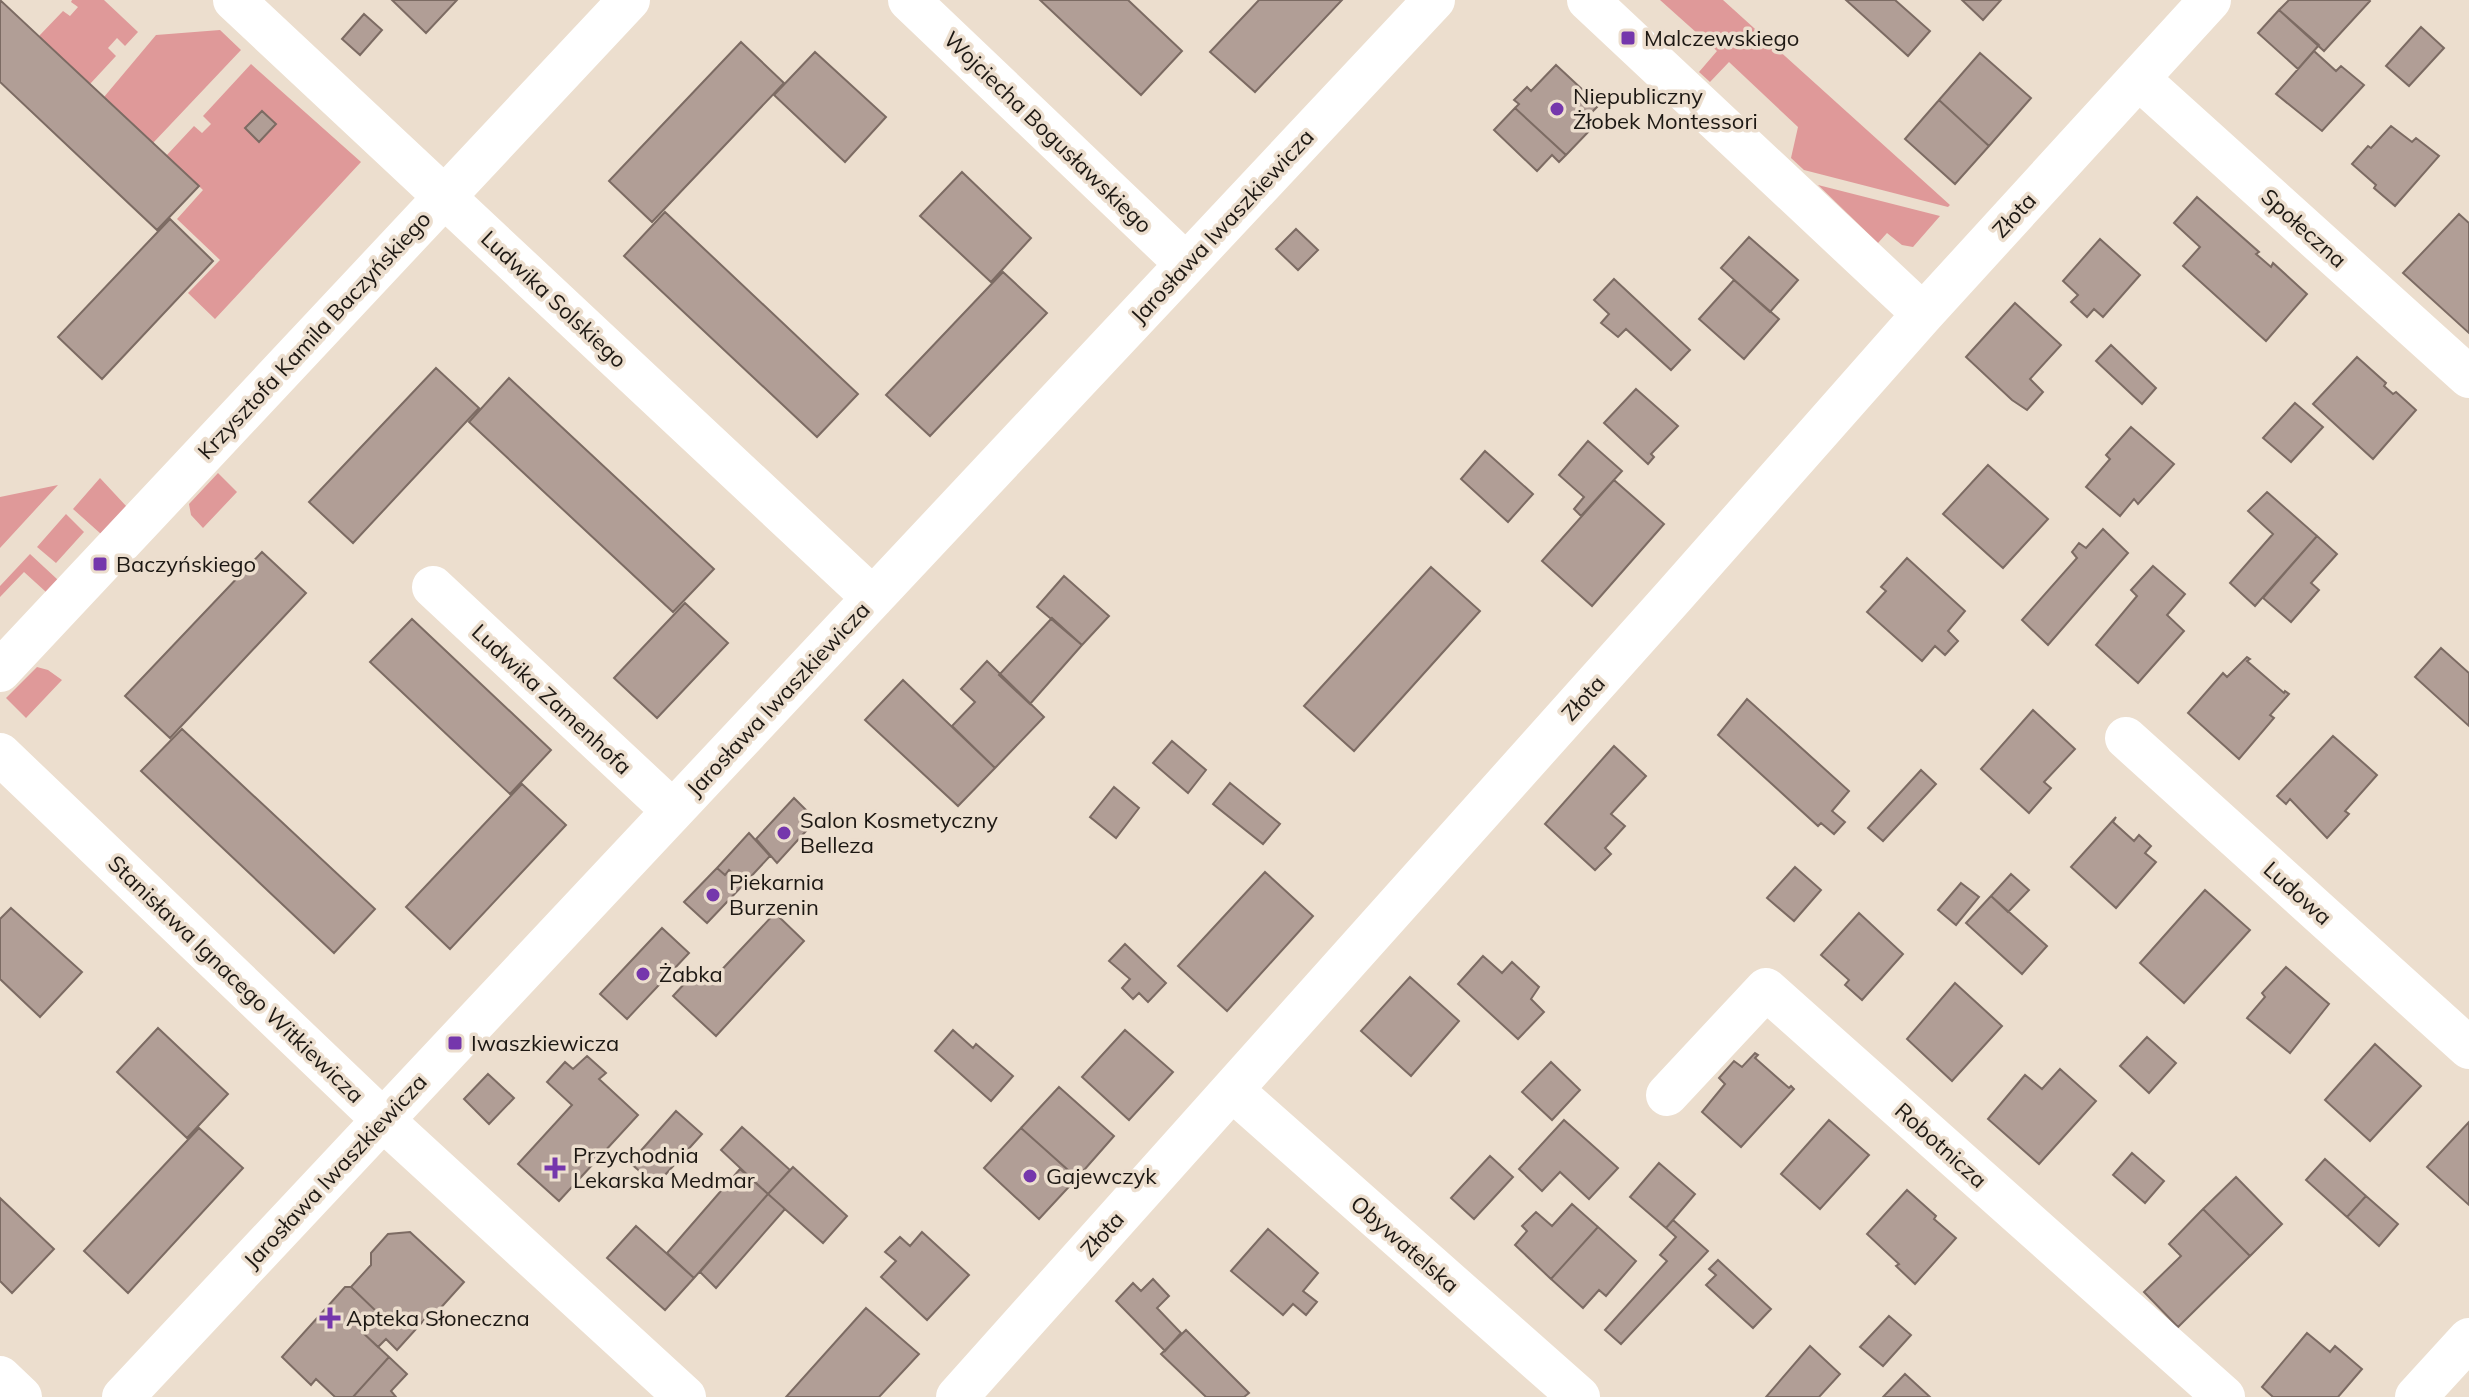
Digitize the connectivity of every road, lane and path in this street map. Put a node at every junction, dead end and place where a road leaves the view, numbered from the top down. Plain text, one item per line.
1 (234, 0) edge
2 (629, 0) edge
3 (909, 0) edge
4 (1434, 0) edge
5 (1588, 0) edge
6 (2210, 0) edge
7 (2139, 79) junction
8 (444, 196) junction
9 (1186, 264) junction
10 (1923, 314) junction
11 (2469, 377) edge
12 (433, 587) dead end
13 (873, 598) junction
14 (0, 671) edge
15 (2126, 738) dead end
16 (0, 754) edge
17 (673, 811) junction
18 (2469, 1048) edge
19 (1232, 1090) junction
20 (1667, 1095) dead end
21 (383, 1120) junction
22 (2469, 1339) edge
23 (0, 1377) edge
24 (21, 1397) edge
25 (123, 1397) edge
26 (685, 1397) edge
27 (957, 1397) edge
28 (1579, 1397) edge
29 (2224, 1397) edge
30 (2416, 1397) edge

1 - 8 street, Ludwika Solskiego
2 - 8 street, Krzysztofa Kamila Baczyńskiego
3 - 9 street, Wojciecha Bogusławskiego
4 - 9 street, Jarosława Iwaszkiewicza
5 - 10 street
6 - 7 street, Złota
7 - 10 street, Złota
7 - 11 street, Społeczna
8 - 13 street, Ludwika Solskiego
8 - 14 street, Krzysztofa Kamila Baczyńskiego
9 - 13 street, Jarosława Iwaszkiewicza
10 - 19 street, Złota
12 - 17 street, Ludwika Zamenhofa
13 - 17 street, Jarosława Iwaszkiewicza
15 - 18 street, Ludowa
16 - 21 street, Stanisława Ignacego Witkiewicza
17 - 21 street, Jarosława Iwaszkiewicza
19 - 27 street, Złota
19 - 28 street, Obywatelska
20 - 29 street, Robotnicza
21 - 25 street, Jarosława Iwaszkiewicza
21 - 26 street, Stanisława Ignacego Witkiewicza
22 - 30 street
23 - 24 street

